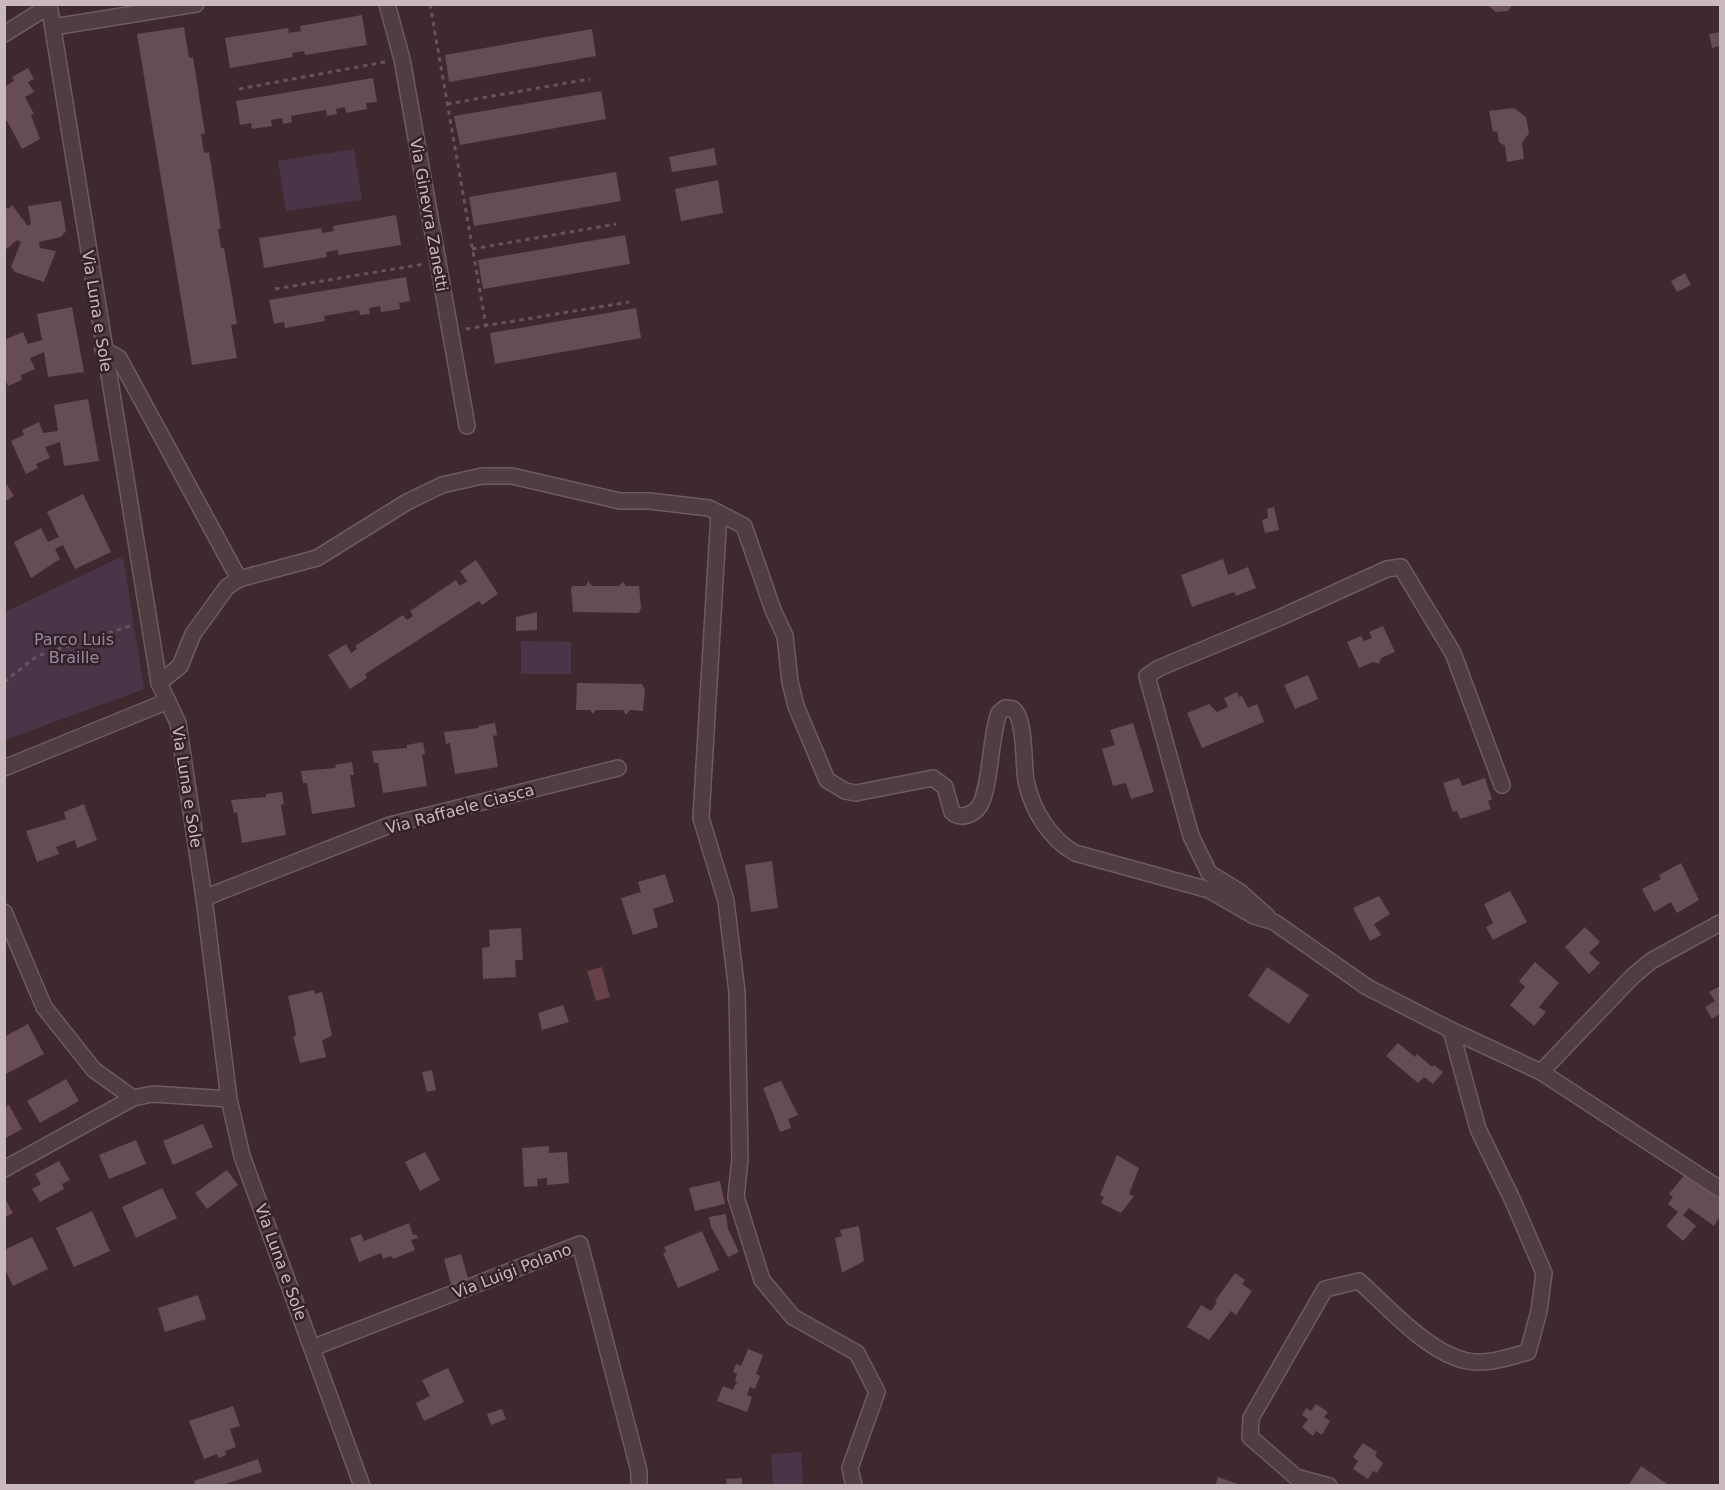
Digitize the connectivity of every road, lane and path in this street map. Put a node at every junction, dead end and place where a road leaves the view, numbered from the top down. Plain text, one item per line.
1 (196, 4) edge
2 (387, 4) edge
3 (430, 4) edge
4 (49, 5) edge
5 (53, 27) junction
6 (4, 34) edge
7 (402, 59) junction
8 (590, 79) dead end
9 (239, 89) dead end
10 (447, 104) junction
11 (616, 224) dead end
12 (472, 249) junction
13 (437, 262) junction
14 (275, 289) dead end
15 (629, 302) dead end
16 (486, 326) junction
17 (450, 332) junction
18 (103, 349) junction
19 (466, 426) dead end
20 (719, 513) junction
21 (240, 579) junction
22 (137, 624) dead end
23 (4, 682) edge
24 (159, 683) junction
25 (168, 701) junction
26 (4, 768) edge
27 (618, 768) dead end
28 (1502, 785) dead end
29 (204, 898) junction
30 (4, 912) edge
31 (1274, 922) junction
32 (1720, 923) edge
33 (1450, 1030) junction
34 (1541, 1072) junction
35 (133, 1098) junction
36 (229, 1098) junction
37 (4, 1169) edge
38 (1720, 1189) edge
39 (312, 1348) junction
40 (362, 1485) edge
41 (639, 1485) edge
42 (854, 1485) edge
43 (1329, 1485) edge

1 - 5 street
2 - 7 street, Via Ginevra Zanetti
3 - 10 path
4 - 5 street, Via Luna e Sole
4 - 6 street
5 - 18 street, Via Luna e Sole
7 - 9 path
7 - 13 street, Via Ginevra Zanetti
8 - 10 path
10 - 12 path
11 - 12 path
12 - 16 path
13 - 14 path
13 - 17 street, Via Ginevra Zanetti
15 - 16 path
16 - 17 path
17 - 19 street, Via Ginevra Zanetti
18 - 21 street
18 - 24 street, Via Luna e Sole
20 - 21 street
20 - 31 street
20 - 42 street
21 - 24 street
22 - 23 path
24 - 25 street, Via Luna e Sole
25 - 26 street
25 - 29 street, Via Luna e Sole
27 - 29 street, Via Raffaele Ciasca
28 - 31 street
29 - 36 street, Via Luna e Sole
30 - 35 street
31 - 33 street
32 - 34 street
33 - 34 street
33 - 43 street
34 - 38 street
35 - 36 street
35 - 37 street
36 - 39 street, Via Luna e Sole
39 - 40 street, Via Luna e Sole
39 - 41 street, Via Luigi Polano

